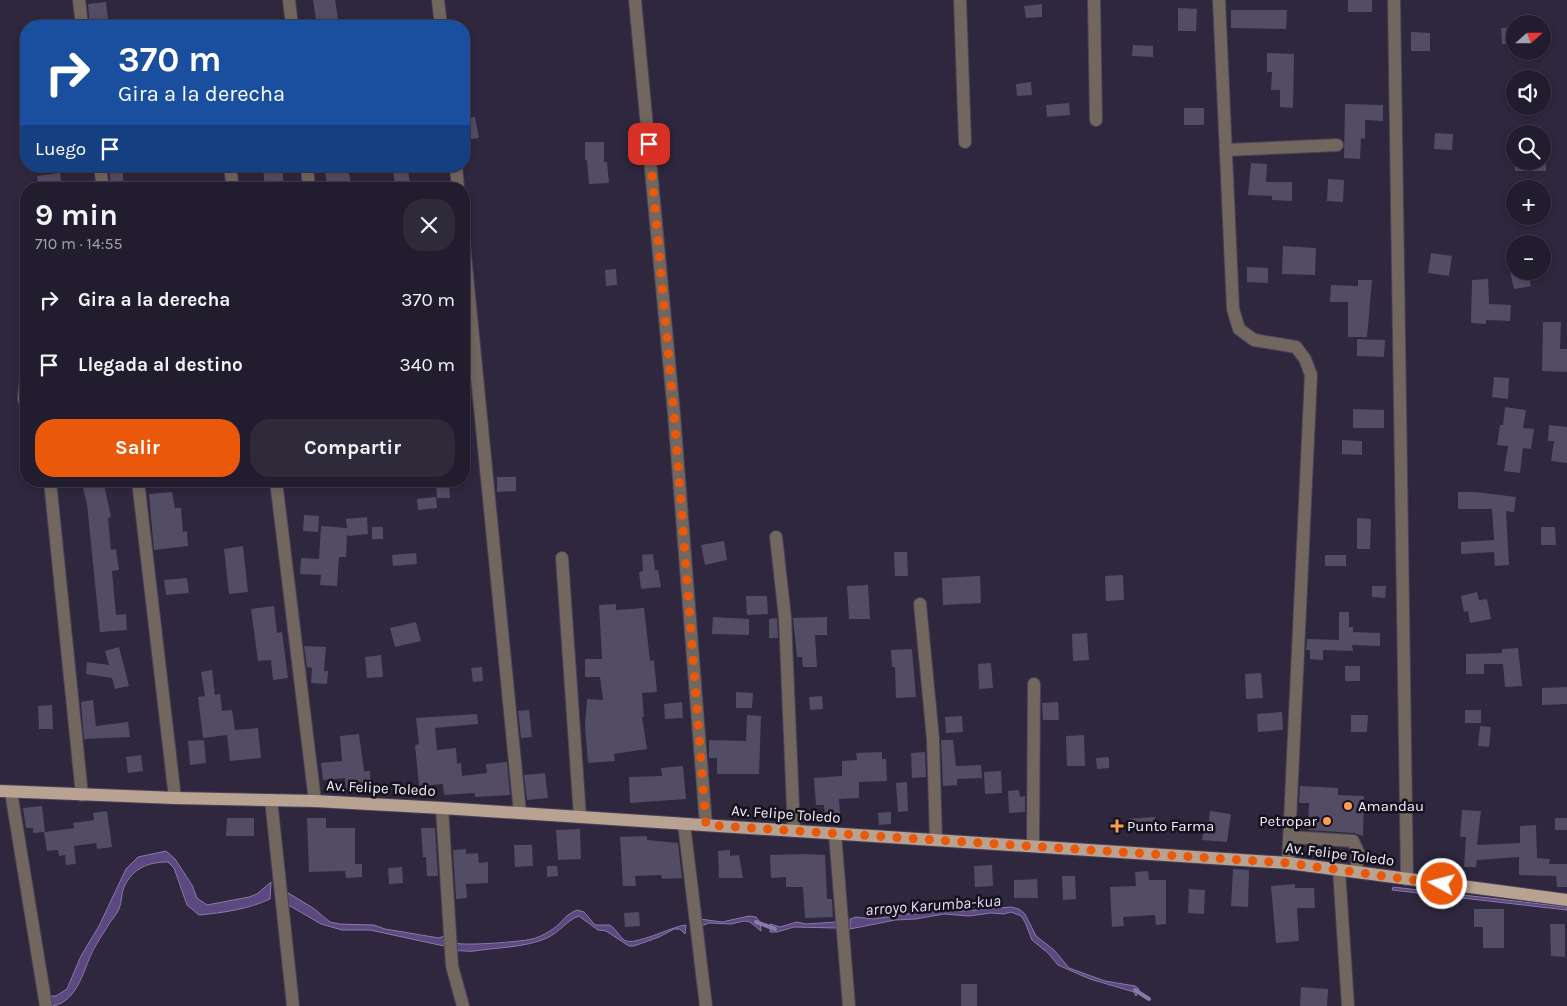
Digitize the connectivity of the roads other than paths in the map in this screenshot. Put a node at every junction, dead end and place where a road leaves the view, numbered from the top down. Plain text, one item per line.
1 (79, 0) edge
2 (289, 0) edge
3 (438, 0) edge
4 (635, 0) edge
5 (960, 0) edge
6 (1094, 0) edge
7 (1219, 0) edge
8 (1394, 0) edge
9 (81, 20) edge
10 (291, 20) edge
11 (440, 20) edge
12 (1096, 120) dead end
13 (965, 142) dead end
14 (1337, 145) dead end
15 (1226, 150) junction
16 (470, 302) edge
17 (51, 487) edge
18 (139, 487) edge
19 (277, 487) edge
20 (776, 538) dead end
21 (562, 558) dead end
22 (920, 604) dead end
23 (1034, 684) dead end
24 (5, 791) edge
25 (82, 794) junction
26 (175, 798) junction
27 (271, 800) junction
28 (315, 800) junction
29 (442, 808) junction
30 (520, 813) junction
31 (580, 817) junction
32 (684, 824) junction
33 (706, 825) junction
34 (794, 831) junction
35 (835, 834) junction
36 (1290, 837) junction
37 (936, 840) junction
38 (1033, 846) junction
39 (1288, 863) junction
40 (1339, 870) junction
41 (1356, 872) junction
42 (1407, 879) junction
43 (1567, 900) edge
44 (46, 1006) edge
45 (293, 1006) edge
46 (463, 1006) edge
47 (706, 1006) edge
48 (849, 1006) edge
49 (1348, 1006) edge

1 - 9 street
2 - 10 street
3 - 11 street
4 - 33 street
5 - 13 street
6 - 12 street
7 - 15 street
8 - 42 street
14 - 15 street
15 - 36 street
16 - 30 street
17 - 25 street
18 - 26 street
19 - 28 street
20 - 34 street
21 - 31 street
22 - 37 street
23 - 38 street
24 - 25 main road, Av. Felipe Toledo
24 - 44 street
25 - 26 main road, Av. Felipe Toledo
26 - 27 main road, Av. Felipe Toledo
27 - 28 main road, Av. Felipe Toledo
27 - 45 street
28 - 29 main road, Av. Felipe Toledo
29 - 30 main road, Av. Felipe Toledo
29 - 46 street
30 - 31 main road, Av. Felipe Toledo
31 - 32 main road, Av. Felipe Toledo
32 - 33 main road, Av. Felipe Toledo
32 - 47 street
33 - 34 main road, Av. Felipe Toledo
34 - 35 main road, Av. Felipe Toledo
35 - 37 main road, Av. Felipe Toledo
35 - 48 street
36 - 39 street
36 - 41 street
37 - 38 main road, Av. Felipe Toledo
38 - 39 main road, Av. Felipe Toledo
39 - 40 main road, Av. Felipe Toledo
40 - 41 main road, Av. Felipe Toledo
40 - 49 street
41 - 42 main road, Av. Felipe Toledo
42 - 43 main road, Av. Felipe Toledo

